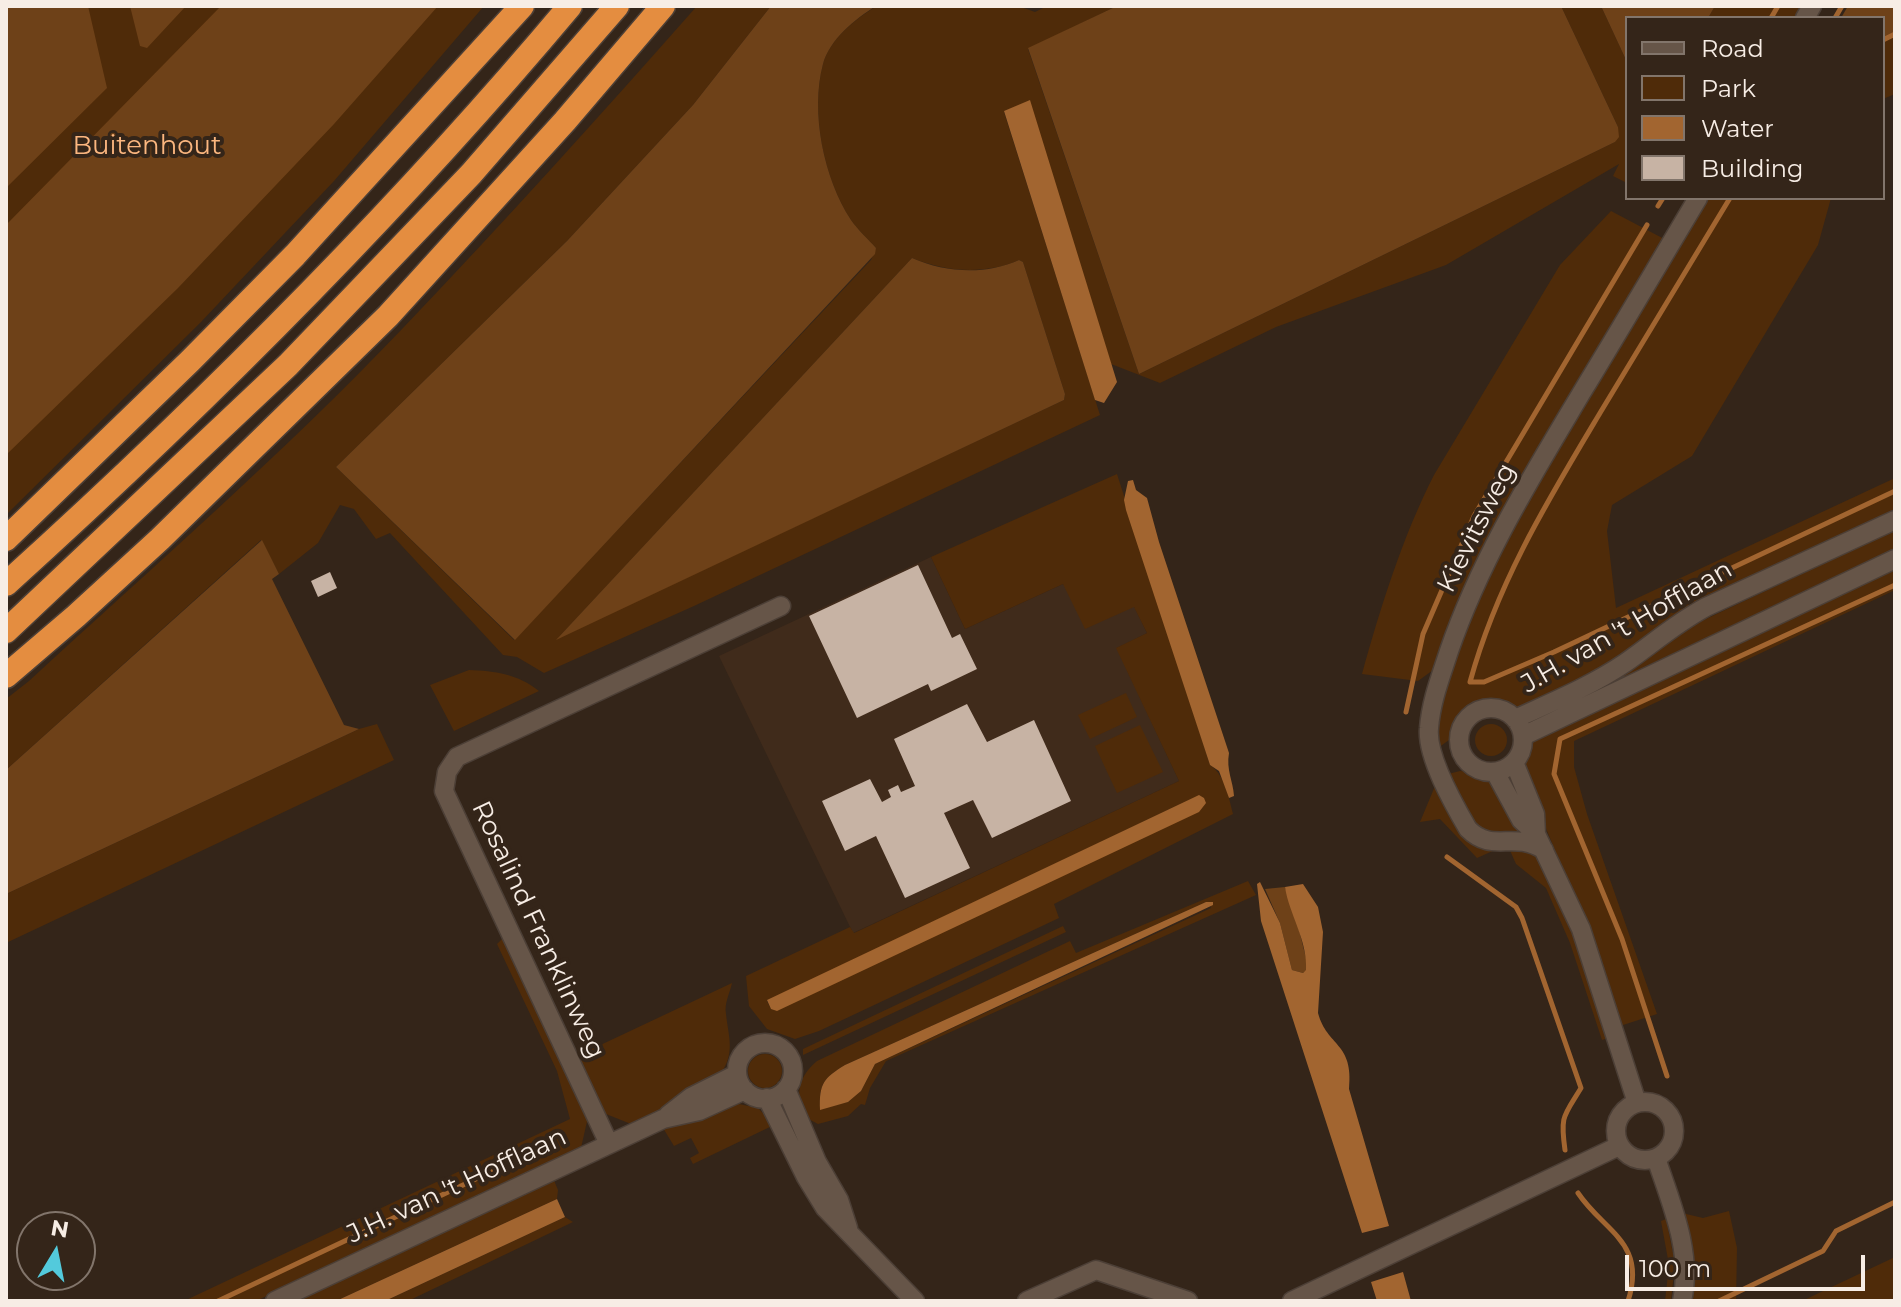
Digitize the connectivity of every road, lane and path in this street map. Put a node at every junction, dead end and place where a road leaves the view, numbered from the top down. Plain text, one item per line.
1 (522, 6) edge
2 (570, 6) edge
3 (617, 6) edge
4 (663, 6) edge
5 (1697, 200) edge
6 (1895, 520) edge
7 (6, 539) edge
8 (1895, 559) edge
9 (6, 584) edge
10 (781, 606) dead end
11 (6, 631) edge
12 (6, 676) edge
13 (1519, 727) junction
14 (1514, 762) junction
15 (1495, 772) junction
16 (1540, 842) junction
17 (741, 1082) junction
18 (786, 1089) junction
19 (767, 1098) junction
20 (1637, 1103) junction
21 (609, 1144) junction
22 (1619, 1146) junction
23 (1656, 1158) junction
24 (850, 1234) junction
25 (275, 1301) edge
26 (915, 1301) edge
27 (1027, 1301) edge
28 (1188, 1301) edge
29 (1292, 1301) edge
30 (1682, 1301) edge

1 - 7 highway
2 - 9 highway
3 - 11 highway
4 - 12 highway
5 - 16 street, Kievitsweg
6 - 13 street, J.H. van 't Hofflaan
8 - 13 street, J.H. van 't Hofflaan
10 - 21 street, Rosalind Franklinweg
13 - 14 street
13 - 15 street
14 - 15 street
14 - 16 street
15 - 16 street
16 - 20 street
17 - 18 street
17 - 19 street
17 - 21 street, J.H. van 't Hofflaan
18 - 19 street
18 - 24 street
19 - 24 street
20 - 22 street
20 - 23 street
21 - 25 street, J.H. van 't Hofflaan
22 - 23 street
22 - 29 street
23 - 30 street
24 - 26 street
27 - 28 street

